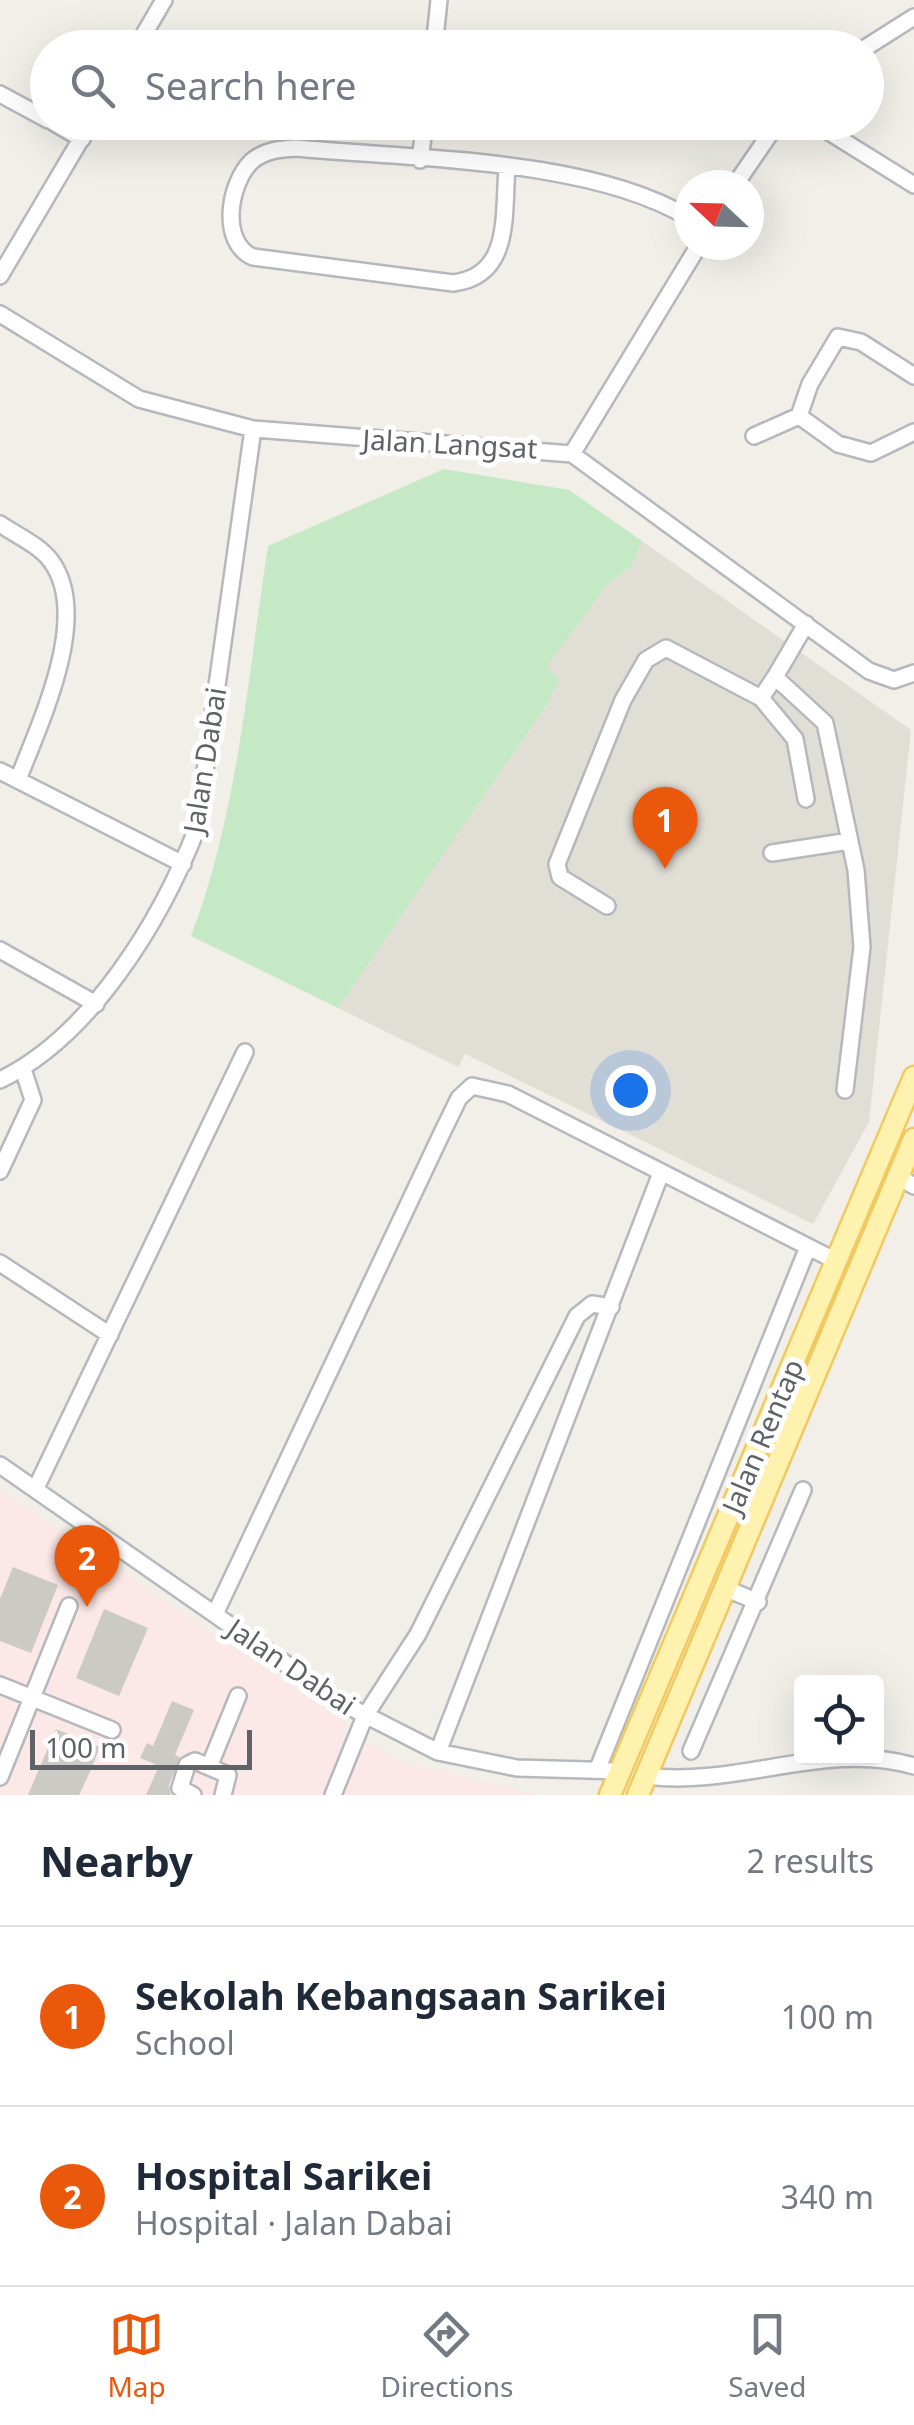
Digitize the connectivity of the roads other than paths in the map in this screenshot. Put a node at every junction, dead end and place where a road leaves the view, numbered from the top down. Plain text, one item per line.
1 (164, 0) edge
2 (439, 0) edge
3 (914, 17) edge
4 (146, 30) edge
5 (436, 30) edge
6 (884, 36) edge
7 (0, 94) edge
8 (30, 110) edge
9 (81, 140) edge
10 (423, 140) edge
11 (766, 140) edge
12 (842, 140) edge
13 (420, 160) junction
14 (506, 168) junction
15 (745, 170) edge
16 (914, 185) edge
17 (674, 212) edge
18 (690, 260) edge
19 (0, 276) edge
20 (0, 314) edge
21 (914, 376) edge
22 (799, 416) junction
23 (253, 429) junction
24 (914, 432) edge
25 (754, 436) dead end
26 (572, 454) junction
27 (0, 524) edge
28 (806, 624) junction
29 (914, 673) edge
30 (775, 677) junction
31 (761, 698) junction
32 (0, 771) edge
33 (18, 780) junction
34 (806, 799) dead end
35 (850, 841) junction
36 (772, 853) dead end
37 (183, 864) junction
38 (607, 906) dead end
39 (0, 950) edge
40 (96, 1004) junction
41 (245, 1052) dead end
42 (22, 1069) junction
43 (914, 1077) edge
44 (0, 1080) edge
45 (846, 1090) dead end
46 (914, 1138) edge
47 (0, 1171) edge
48 (661, 1173) junction
49 (905, 1181) edge
50 (808, 1248) junction
51 (836, 1261) junction
52 (0, 1264) edge
53 (612, 1307) junction
54 (110, 1334) junction
55 (0, 1465) edge
56 (36, 1488) junction
57 (803, 1490) dead end
58 (727, 1589) junction
59 (758, 1602) junction
60 (69, 1606) dead end
61 (215, 1614) junction
62 (0, 1685) edge
63 (238, 1696) dead end
64 (32, 1698) junction
65 (365, 1716) junction
66 (112, 1730) dead end
67 (691, 1751) dead end
68 (438, 1752) junction
69 (209, 1766) junction
70 (914, 1766) edge
71 (598, 1768) junction
72 (622, 1771) junction
73 (0, 1777) edge
74 (642, 1786) edge
75 (193, 1795) edge
76 (223, 1795) edge
77 (333, 1795) edge
78 (610, 1795) edge

1 - 4 street
2 - 5 street
3 - 6 street
7 - 8 street
9 - 19 street
10 - 13 street
11 - 15 street
12 - 16 street
13 - 14 street
13 - 14 street
14 - 17 street
18 - 26 street
20 - 23 street, Jalan Langsat
21 - 22 street
22 - 24 street
22 - 25 street
23 - 26 street, Jalan Langsat
23 - 37 street, Jalan Dabai
26 - 28 street, Jalan Langsat
27 - 33 street
28 - 29 street, Jalan Langsat
28 - 30 street
30 - 31 street
30 - 35 street
31 - 34 street
31 - 38 street
32 - 33 street
33 - 37 street
35 - 36 street
35 - 45 street
37 - 40 street, Jalan Dabai
39 - 40 street
40 - 42 street, Jalan Dabai
41 - 54 street
42 - 44 street, Jalan Dabai
42 - 47 street
43 - 51 main road, Jalan Rentap
46 - 49 main road, Jalan Rentap
48 - 50 street
48 - 53 street
48 - 61 street
49 - 58 main road, Jalan Rentap
50 - 51 street
50 - 71 street
51 - 72 main road, Jalan Rentap
52 - 54 street
53 - 65 street
53 - 68 street
54 - 56 street
55 - 56 street, Jalan Dabai
56 - 61 street, Jalan Dabai
57 - 59 street
58 - 59 street
58 - 74 main road, Jalan Rentap
59 - 67 street
60 - 64 street
61 - 65 street, Jalan Dabai
62 - 64 street
63 - 69 street
64 - 66 street
64 - 73 street
65 - 68 street, Jalan Dabai
65 - 77 street
68 - 71 street, Jalan Dabai
69 - 75 street
69 - 76 street
70 - 74 street
71 - 72 street, Jalan Dabai
72 - 78 main road, Jalan Rentap

